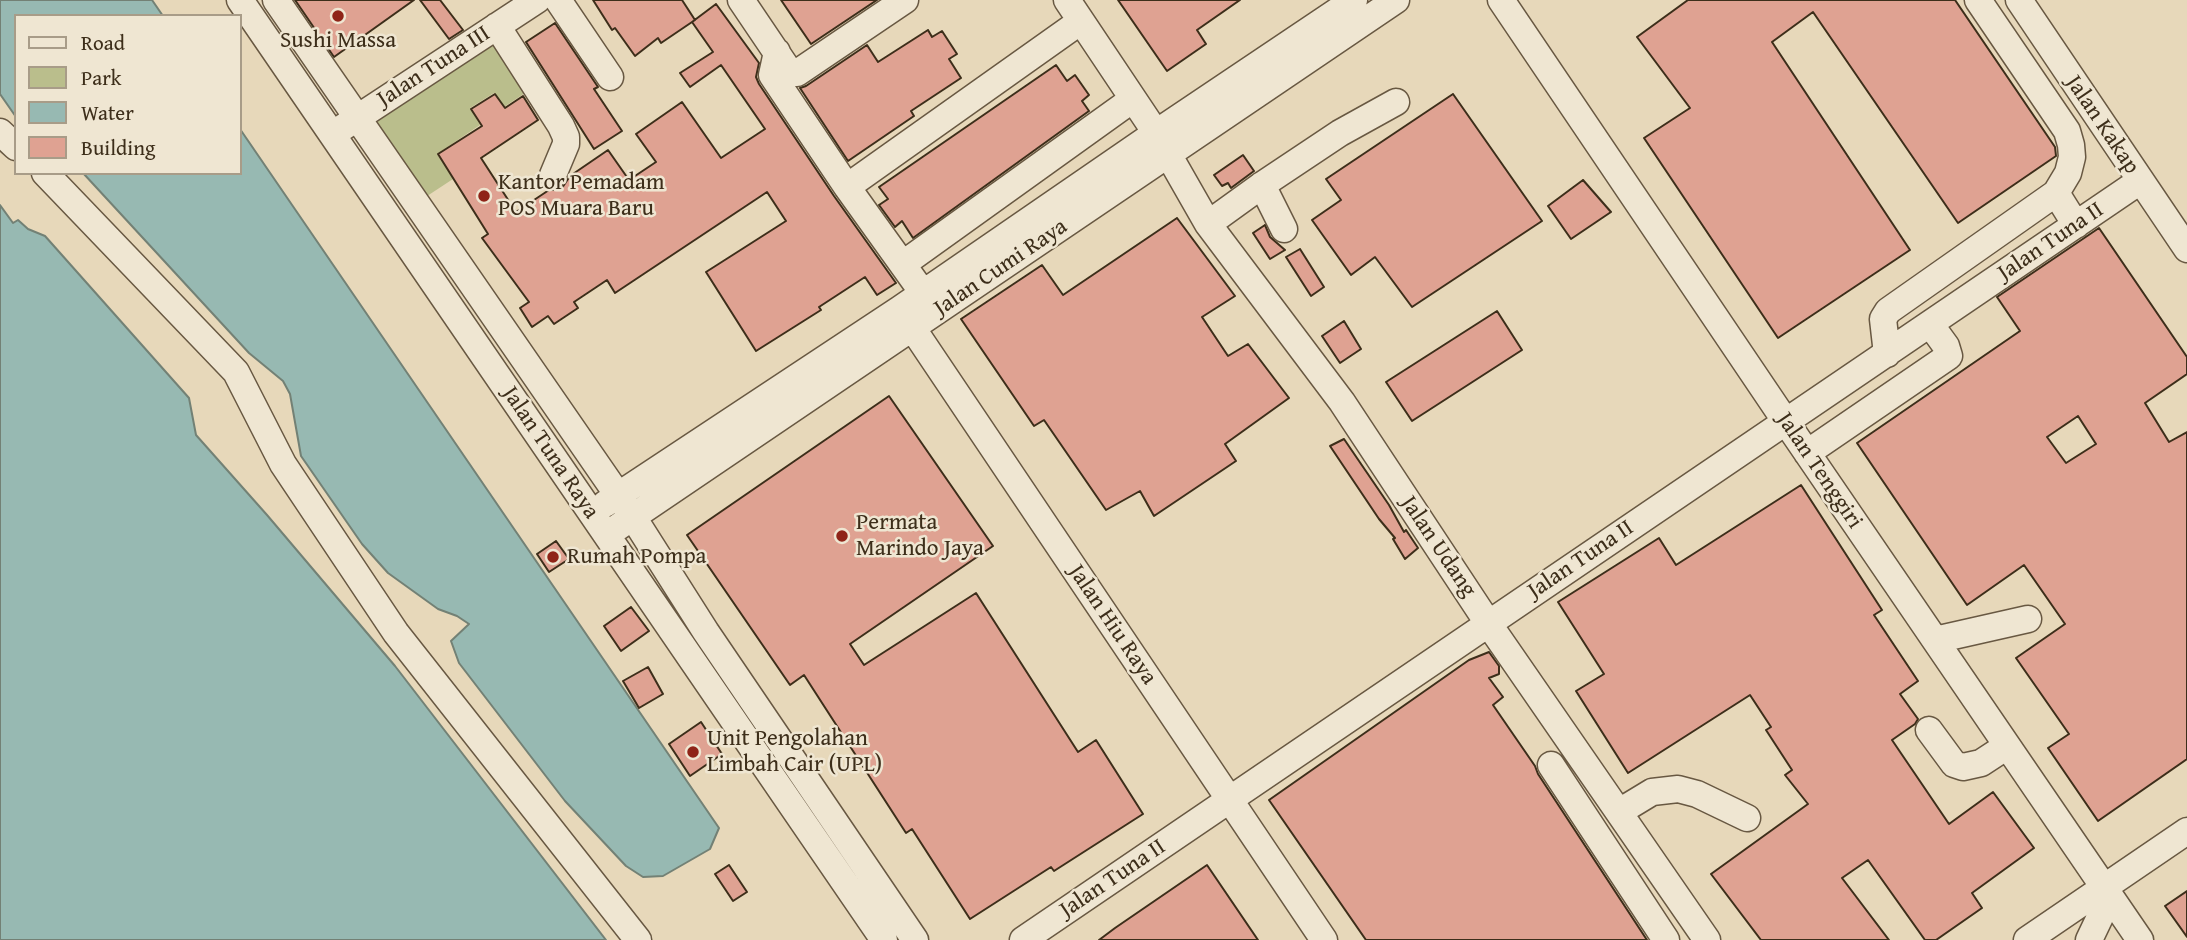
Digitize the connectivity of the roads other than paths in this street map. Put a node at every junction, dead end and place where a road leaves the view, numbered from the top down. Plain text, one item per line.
1 (240, 0) edge
2 (276, 0) edge
3 (537, 0) edge
4 (558, 0) edge
5 (741, 0) edge
6 (905, 0) edge
7 (1354, 0) edge
8 (1396, 0) edge
9 (1501, 0) edge
10 (1978, 0) edge
11 (2019, 0) edge
12 (1074, 11) edge
13 (497, 26) junction
14 (776, 52) junction
15 (1289, 57) junction
16 (610, 77) dead end
17 (1133, 99) junction
18 (1396, 102) dead end
19 (358, 118) junction
20 (0, 132) edge
21 (331, 135) junction
22 (14, 144) edge
23 (1162, 144) junction
24 (47, 175) edge
25 (553, 176) dead end
26 (2140, 181) junction
27 (1262, 185) junction
28 (847, 187) junction
29 (2056, 193) junction
30 (1208, 224) junction
31 (2076, 225) junction
32 (1284, 229) dead end
33 (1009, 248) junction
34 (2187, 249) edge
35 (903, 264) junction
36 (923, 293) junction
37 (906, 319) junction
38 (1930, 324) junction
39 (516, 348) junction
40 (1887, 354) junction
41 (491, 365) junction
42 (1786, 422) junction
43 (724, 439) junction
44 (1807, 453) junction
45 (617, 495) junction
46 (592, 513) junction
47 (633, 517) junction
48 (606, 535) junction
49 (2028, 619) dead end
50 (1488, 623) junction
51 (706, 632) junction
52 (1935, 640) junction
53 (683, 648) junction
54 (1929, 730) dead end
55 (2007, 746) junction
56 (1551, 765) dead end
57 (1230, 800) junction
58 (822, 802) junction
59 (1619, 812) junction
60 (800, 818) junction
61 (1747, 818) dead end
62 (2187, 831) edge
63 (2107, 892) junction
64 (638, 940) edge
65 (884, 940) edge
66 (915, 940) edge
67 (1023, 940) edge
68 (1324, 940) edge
69 (1666, 940) edge
70 (1707, 940) edge
71 (2027, 940) edge
72 (2089, 940) edge
73 (2140, 940) edge

1 - 21 street, Jalan Tuna Raya
2 - 19 street, Jalan Tuna Raya
3 - 13 street, Jalan Tuna III
4 - 16 street
5 - 14 street
6 - 14 street
7 - 15 street, Jalan Cumi Raya
8 - 15 street, Jalan Cumi Raya
9 - 42 street, Jalan Tenggiri
10 - 29 street
11 - 26 street, Jalan Kakap
12 - 17 street, Jalan Udang
12 - 28 street
13 - 19 street, Jalan Tuna III
13 - 25 street
14 - 28 street
15 - 23 street, Jalan Cumi Raya
17 - 23 street, Jalan Udang
17 - 35 street
18 - 27 street
19 - 21 street, Jalan Tuna III
19 - 39 street, Jalan Tuna Raya
20 - 22 street
21 - 41 street, Jalan Tuna Raya
23 - 30 street, Jalan Udang
23 - 33 street, Jalan Cumi Raya
24 - 64 street
26 - 31 street, Jalan Tuna II
26 - 34 street, Jalan Kakap
27 - 30 street
27 - 32 street
28 - 35 street
29 - 31 street
29 - 40 street
30 - 50 street, Jalan Udang
31 - 38 street, Jalan Tuna II
33 - 36 street, Jalan Cumi Raya
33 - 37 street, Jalan Cumi Raya
35 - 36 street
36 - 37 street, Jalan Cumi Raya
37 - 43 street, Jalan Cumi Raya
37 - 57 street, Jalan Hiu Raya
38 - 40 street, Jalan Tuna II
38 - 44 street
39 - 41 street
39 - 45 street, Jalan Tuna Raya
40 - 42 street, Jalan Tuna II
41 - 46 street, Jalan Tuna Raya
42 - 44 street, Jalan Tenggiri
42 - 50 street, Jalan Tuna II
43 - 45 street, Jalan Cumi Raya
43 - 47 street, Jalan Cumi Raya
44 - 52 street, Jalan Tenggiri
45 - 46 street, Jalan Cumi Raya
45 - 47 street, Jalan Tuna Raya
46 - 48 street, Jalan Tuna Raya
47 - 48 street, Jalan Cumi Raya
47 - 51 street, Jalan Tuna Raya
48 - 53 street, Jalan Tuna Raya
49 - 52 street
50 - 57 street, Jalan Tuna II
50 - 59 street, Jalan Udang
51 - 53 street
51 - 58 street, Jalan Tuna Raya
52 - 55 street, Jalan Tenggiri
53 - 60 street, Jalan Tuna Raya
54 - 55 street
55 - 63 street, Jalan Tenggiri
56 - 69 street
57 - 67 street, Jalan Tuna II
57 - 68 street, Jalan Hiu Raya
58 - 60 street
58 - 66 street, Jalan Tuna Raya
59 - 61 street
59 - 70 street, Jalan Udang
60 - 65 street, Jalan Tuna Raya
62 - 63 street
63 - 71 street
63 - 72 street
63 - 73 street, Jalan Tenggiri

